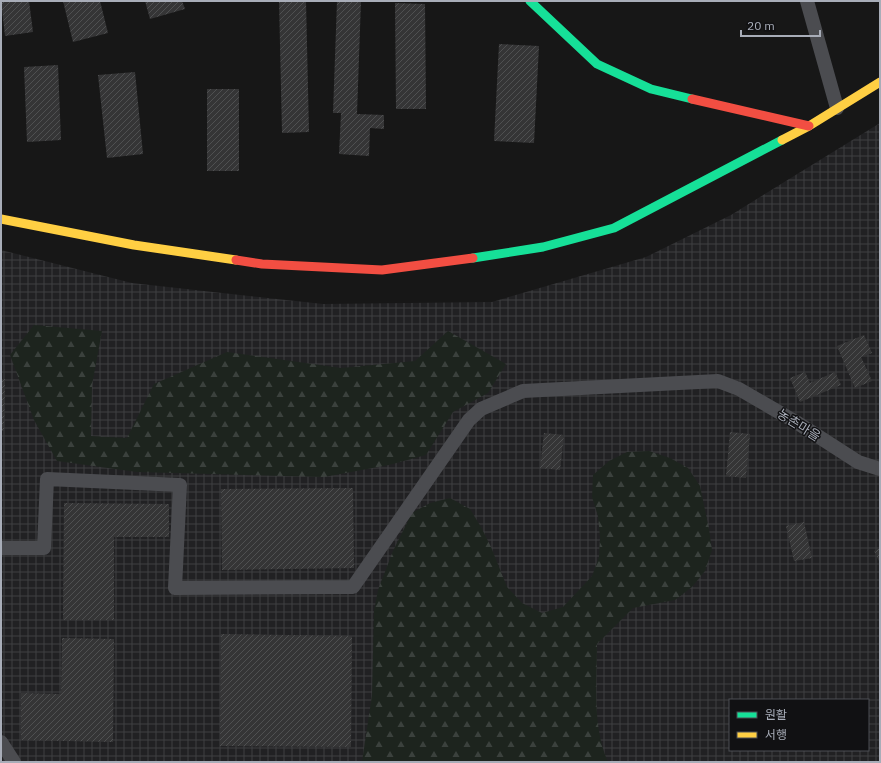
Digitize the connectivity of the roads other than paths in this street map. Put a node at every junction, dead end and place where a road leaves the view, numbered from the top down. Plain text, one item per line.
1 (530, 1) edge
2 (807, 1) edge
3 (880, 82) edge
4 (837, 108) junction
5 (810, 126) junction
6 (1, 219) edge
7 (880, 470) edge
8 (1, 548) edge
9 (1, 742) edge
10 (14, 762) edge

1 - 5 street
2 - 4 lane
3 - 4 street
4 - 5 street
5 - 6 street
7 - 8 lane, 농촌마을
9 - 10 lane

